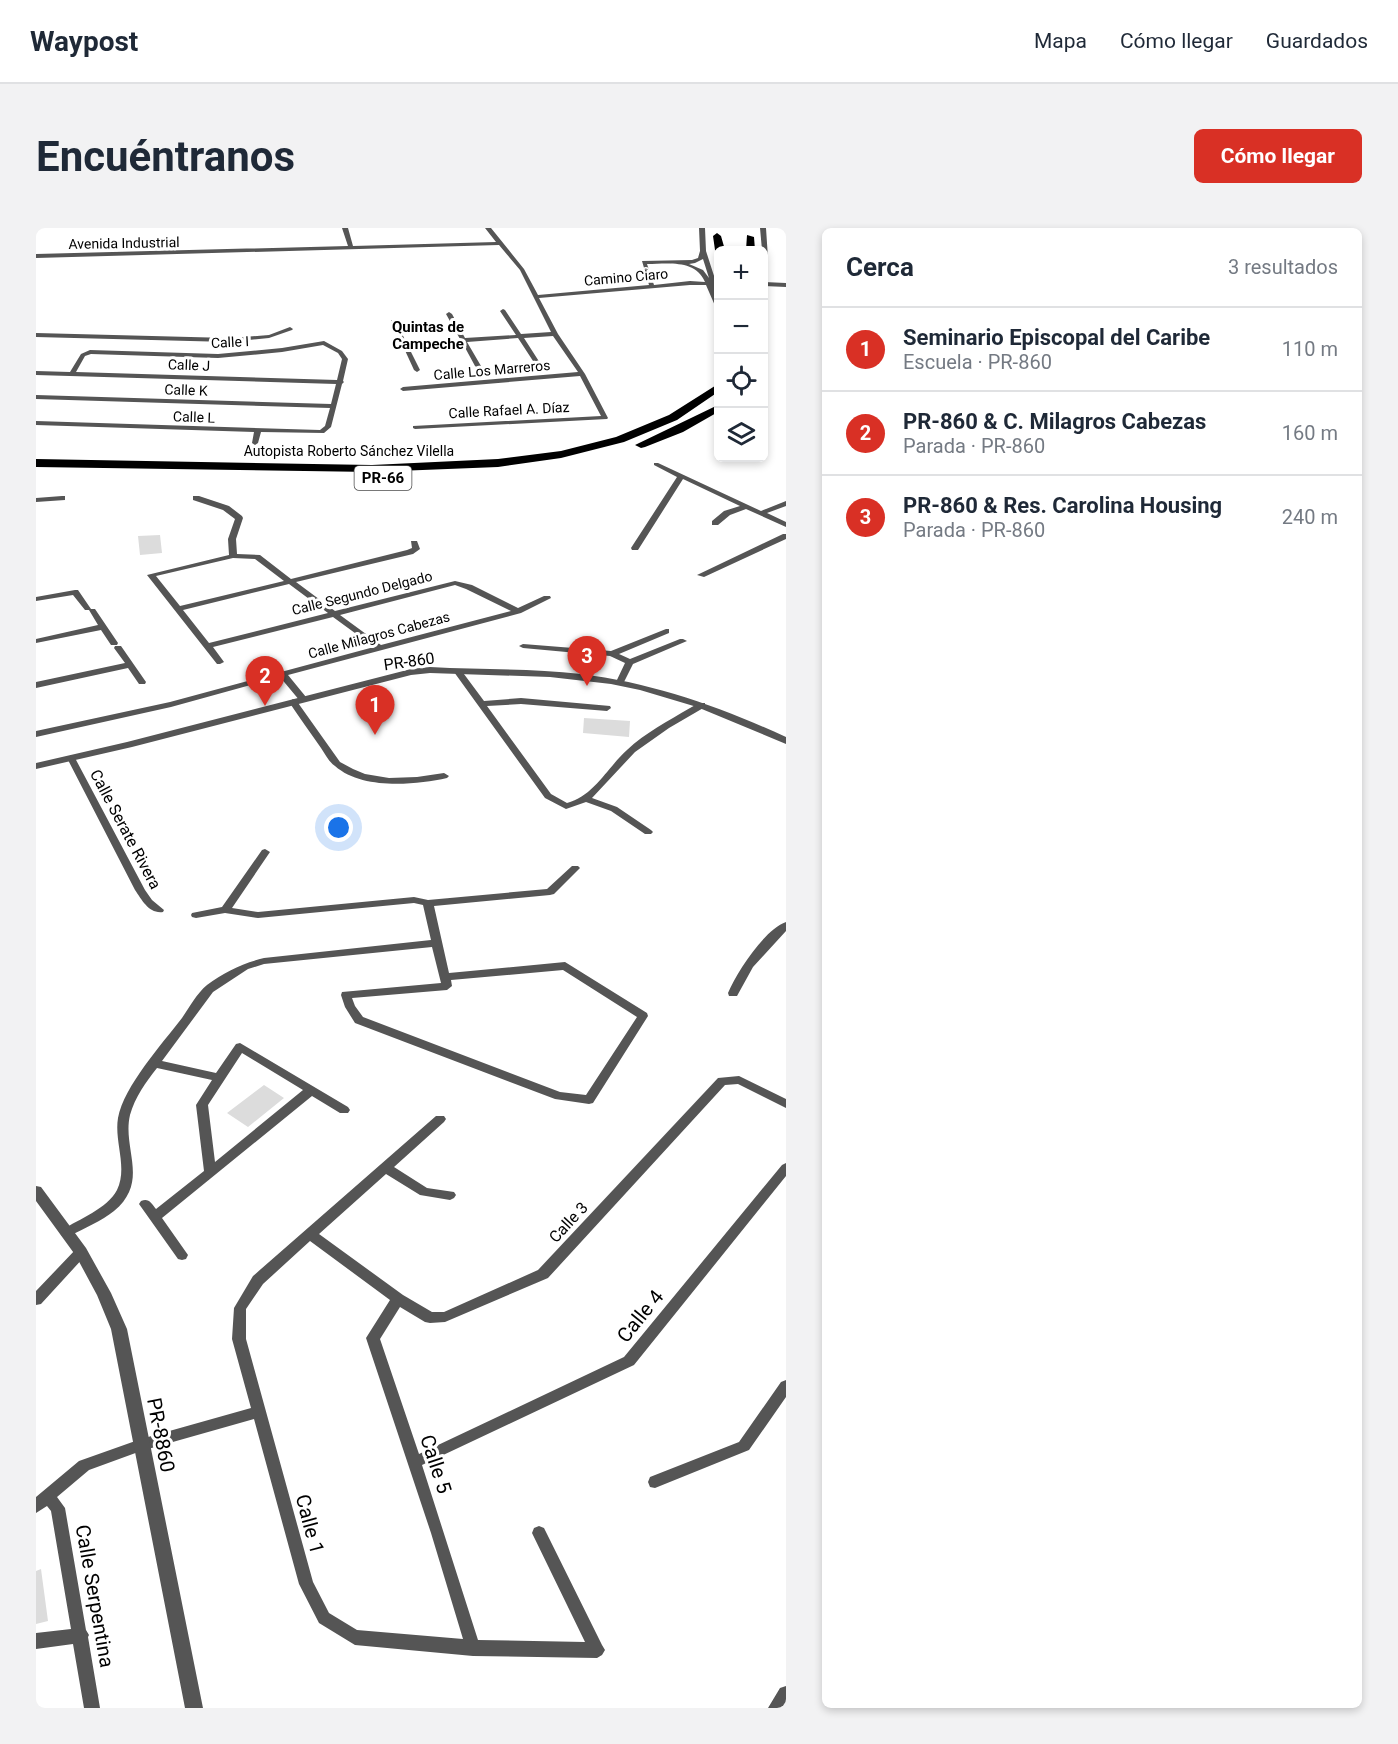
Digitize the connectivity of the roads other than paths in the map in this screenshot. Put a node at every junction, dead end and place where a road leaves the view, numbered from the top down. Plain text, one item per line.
1 (345, 228) edge
2 (488, 228) edge
3 (702, 228) edge
4 (763, 228) edge
5 (500, 243) junction
6 (764, 246) edge
7 (351, 248) junction
8 (703, 251) junction
9 (36, 256) edge
10 (673, 261) junction
11 (710, 277) junction
12 (714, 284) edge
13 (768, 284) edge
14 (786, 285) edge
15 (652, 286) junction
16 (714, 290) edge
17 (537, 297) junction
18 (503, 311) dead end
19 (449, 314) dead end
20 (393, 321) dead end
21 (290, 329) dead end
22 (555, 334) junction
23 (37, 336) edge
24 (520, 336) junction
25 (196, 340) junction
26 (462, 340) junction
27 (404, 344) junction
28 (189, 355) junction
29 (537, 363) dead end
30 (478, 366) dead end
31 (417, 370) dead end
32 (36, 373) edge
33 (72, 374) junction
34 (582, 374) junction
35 (341, 382) junction
36 (403, 389) dead end
37 (714, 390) edge
38 (36, 397) edge
39 (334, 406) junction
40 (714, 410) edge
41 (36, 423) edge
42 (415, 427) dead end
43 (258, 431) junction
44 (255, 443) dead end
45 (36, 463) edge
46 (656, 464) dead end
47 (36, 472) edge
48 (681, 476) junction
49 (62, 498) dead end
50 (196, 498) dead end
51 (36, 500) edge
52 (786, 503) edge
53 (747, 506) junction
54 (762, 513) junction
55 (714, 523) dead end
56 (786, 525) edge
57 (786, 536) edge
58 (414, 543) dead end
59 (635, 548) dead end
60 (233, 556) junction
61 (701, 575) dead end
62 (291, 582) junction
63 (547, 598) dead end
64 (36, 599) edge
65 (178, 609) junction
66 (518, 611) junction
67 (333, 614) junction
68 (102, 627) junction
69 (666, 631) dead end
70 (36, 641) edge
71 (683, 641) dead end
72 (208, 646) junction
73 (523, 646) dead end
74 (380, 648) junction
75 (612, 654) junction
76 (220, 662) dead end
77 (630, 662) junction
78 (129, 665) junction
79 (458, 672) junction
80 (283, 675) junction
81 (142, 681) dead end
82 (620, 682) junction
83 (36, 684) edge
84 (303, 699) junction
85 (292, 702) junction
86 (483, 704) junction
87 (702, 705) junction
88 (607, 708) dead end
89 (36, 734) edge
90 (786, 741) edge
91 (71, 758) junction
92 (36, 766) edge
93 (444, 776) dead end
94 (586, 799) junction
95 (648, 832) dead end
96 (265, 852) dead end
97 (575, 868) dead end
98 (428, 903) junction
99 (159, 910) dead end
100 (225, 910) junction
101 (196, 915) dead end
102 (786, 925) edge
103 (437, 943) junction
104 (445, 977) junction
105 (733, 993) dead end
106 (155, 1063) junction
107 (219, 1078) junction
108 (311, 1090) junction
109 (786, 1104) edge
110 (344, 1110) dead end
111 (440, 1119) dead end
112 (386, 1167) junction
113 (786, 1168) edge
114 (210, 1172) junction
115 (36, 1191) edge
116 (450, 1196) dead end
117 (145, 1204) dead end
118 (155, 1217) junction
119 (66, 1233) junction
120 (310, 1234) junction
121 (81, 1252) junction
122 (182, 1255) dead end
123 (398, 1299) junction
124 (36, 1300) edge
125 (786, 1386) edge
126 (259, 1412) junction
127 (141, 1444) junction
128 (414, 1462) junction
129 (655, 1482) dead end
130 (48, 1495) junction
131 (36, 1506) edge
132 (539, 1533) dead end
133 (81, 1635) junction
134 (36, 1641) edge
135 (472, 1647) junction
136 (786, 1694) edge
137 (92, 1708) edge
138 (194, 1708) edge
139 (776, 1708) edge

1 - 7 street
2 - 5 street
3 - 8 street
4 - 6 street
5 - 7 street, Avenida Industrial
5 - 17 street
7 - 9 street, Avenida Industrial
8 - 10 street
8 - 11 street
10 - 11 street
10 - 15 street
11 - 16 street
12 - 15 street, Camino Ciaro
13 - 14 street
15 - 17 street, Camino Ciaro
17 - 22 street
18 - 24 street
19 - 26 street
20 - 27 street
21 - 25 street
22 - 24 street
22 - 34 street
23 - 25 street
24 - 26 street
24 - 29 street
25 - 28 street
26 - 27 street
26 - 30 street
27 - 31 street
28 - 33 street, Calle I
28 - 35 street, Calle I
32 - 33 street, Calle J
33 - 35 street, Calle J
34 - 36 street, Calle Los Marreros
34 - 42 street, Calle Rafael A. Díaz
35 - 39 street, Calle I
37 - 45 highway, Autopista Roberto Sánchez Vilella / PR-66
38 - 39 street, Calle K
39 - 43 street, Calle L
40 - 47 highway, Autopista Roberto Sánchez Vilella / PR-66
41 - 43 street, Calle L
43 - 44 street
46 - 48 street
48 - 53 street
48 - 59 street
49 - 51 street
50 - 60 street
52 - 54 street
53 - 54 street
53 - 55 street
54 - 56 street
57 - 61 street
58 - 62 street
60 - 62 street
60 - 65 street
62 - 65 street
62 - 67 street
63 - 66 street, Calle Milagros Cabezas
64 - 68 street
65 - 72 street
66 - 67 street, Calle Segundo Delgado
66 - 74 street, Calle Milagros Cabezas
67 - 72 street, Calle Segundo Delgado
67 - 74 street
68 - 70 street
68 - 78 street
69 - 75 street
71 - 77 street
72 - 76 street
73 - 75 street
74 - 80 street, Calle Milagros Cabezas
75 - 77 street
77 - 82 street
78 - 81 street
78 - 83 street
79 - 82 street, PR-860 / PR-860
79 - 84 street, PR-860 / PR-860
79 - 86 street
80 - 84 street
80 - 89 street, Calle Milagros Cabezas
82 - 87 street, PR-860 / PR-860
84 - 85 street, PR-860 / PR-860
85 - 91 street, PR-860 / PR-860
85 - 93 street
86 - 88 street
86 - 94 street
87 - 90 street, PR-860 / PR-860
87 - 94 street
91 - 92 street, PR-860 / PR-860
91 - 99 street, Calle Serate Rivera
94 - 95 street
96 - 100 street
97 - 98 street
98 - 100 street
98 - 103 street
100 - 101 street
102 - 105 street
103 - 104 street
103 - 106 street
104 - 104 street
106 - 107 street
106 - 119 street
107 - 108 street
107 - 114 street
108 - 110 street
108 - 114 street
109 - 123 street, Calle 3
111 - 112 street, Calle 1
112 - 116 street
112 - 120 street, Calle 1
113 - 128 street, Calle 4
114 - 118 street
115 - 119 street, PR-8860 / PR-8860
117 - 118 street
118 - 122 street
119 - 121 street, PR-8860 / PR-8860
120 - 123 street, Calle 3
120 - 126 street, Calle 1
121 - 124 street
121 - 127 street, PR-8860 / PR-8860
123 - 128 street, Calle 5
125 - 129 street
126 - 127 street
126 - 135 street, Calle 1
127 - 130 street
127 - 138 street, PR-8860 / PR-8860
128 - 135 street, Calle 5
130 - 131 street
130 - 133 street, Calle Serpentina
132 - 135 street, Calle 1
133 - 134 street
133 - 137 street, Calle Serpentina
136 - 139 street

